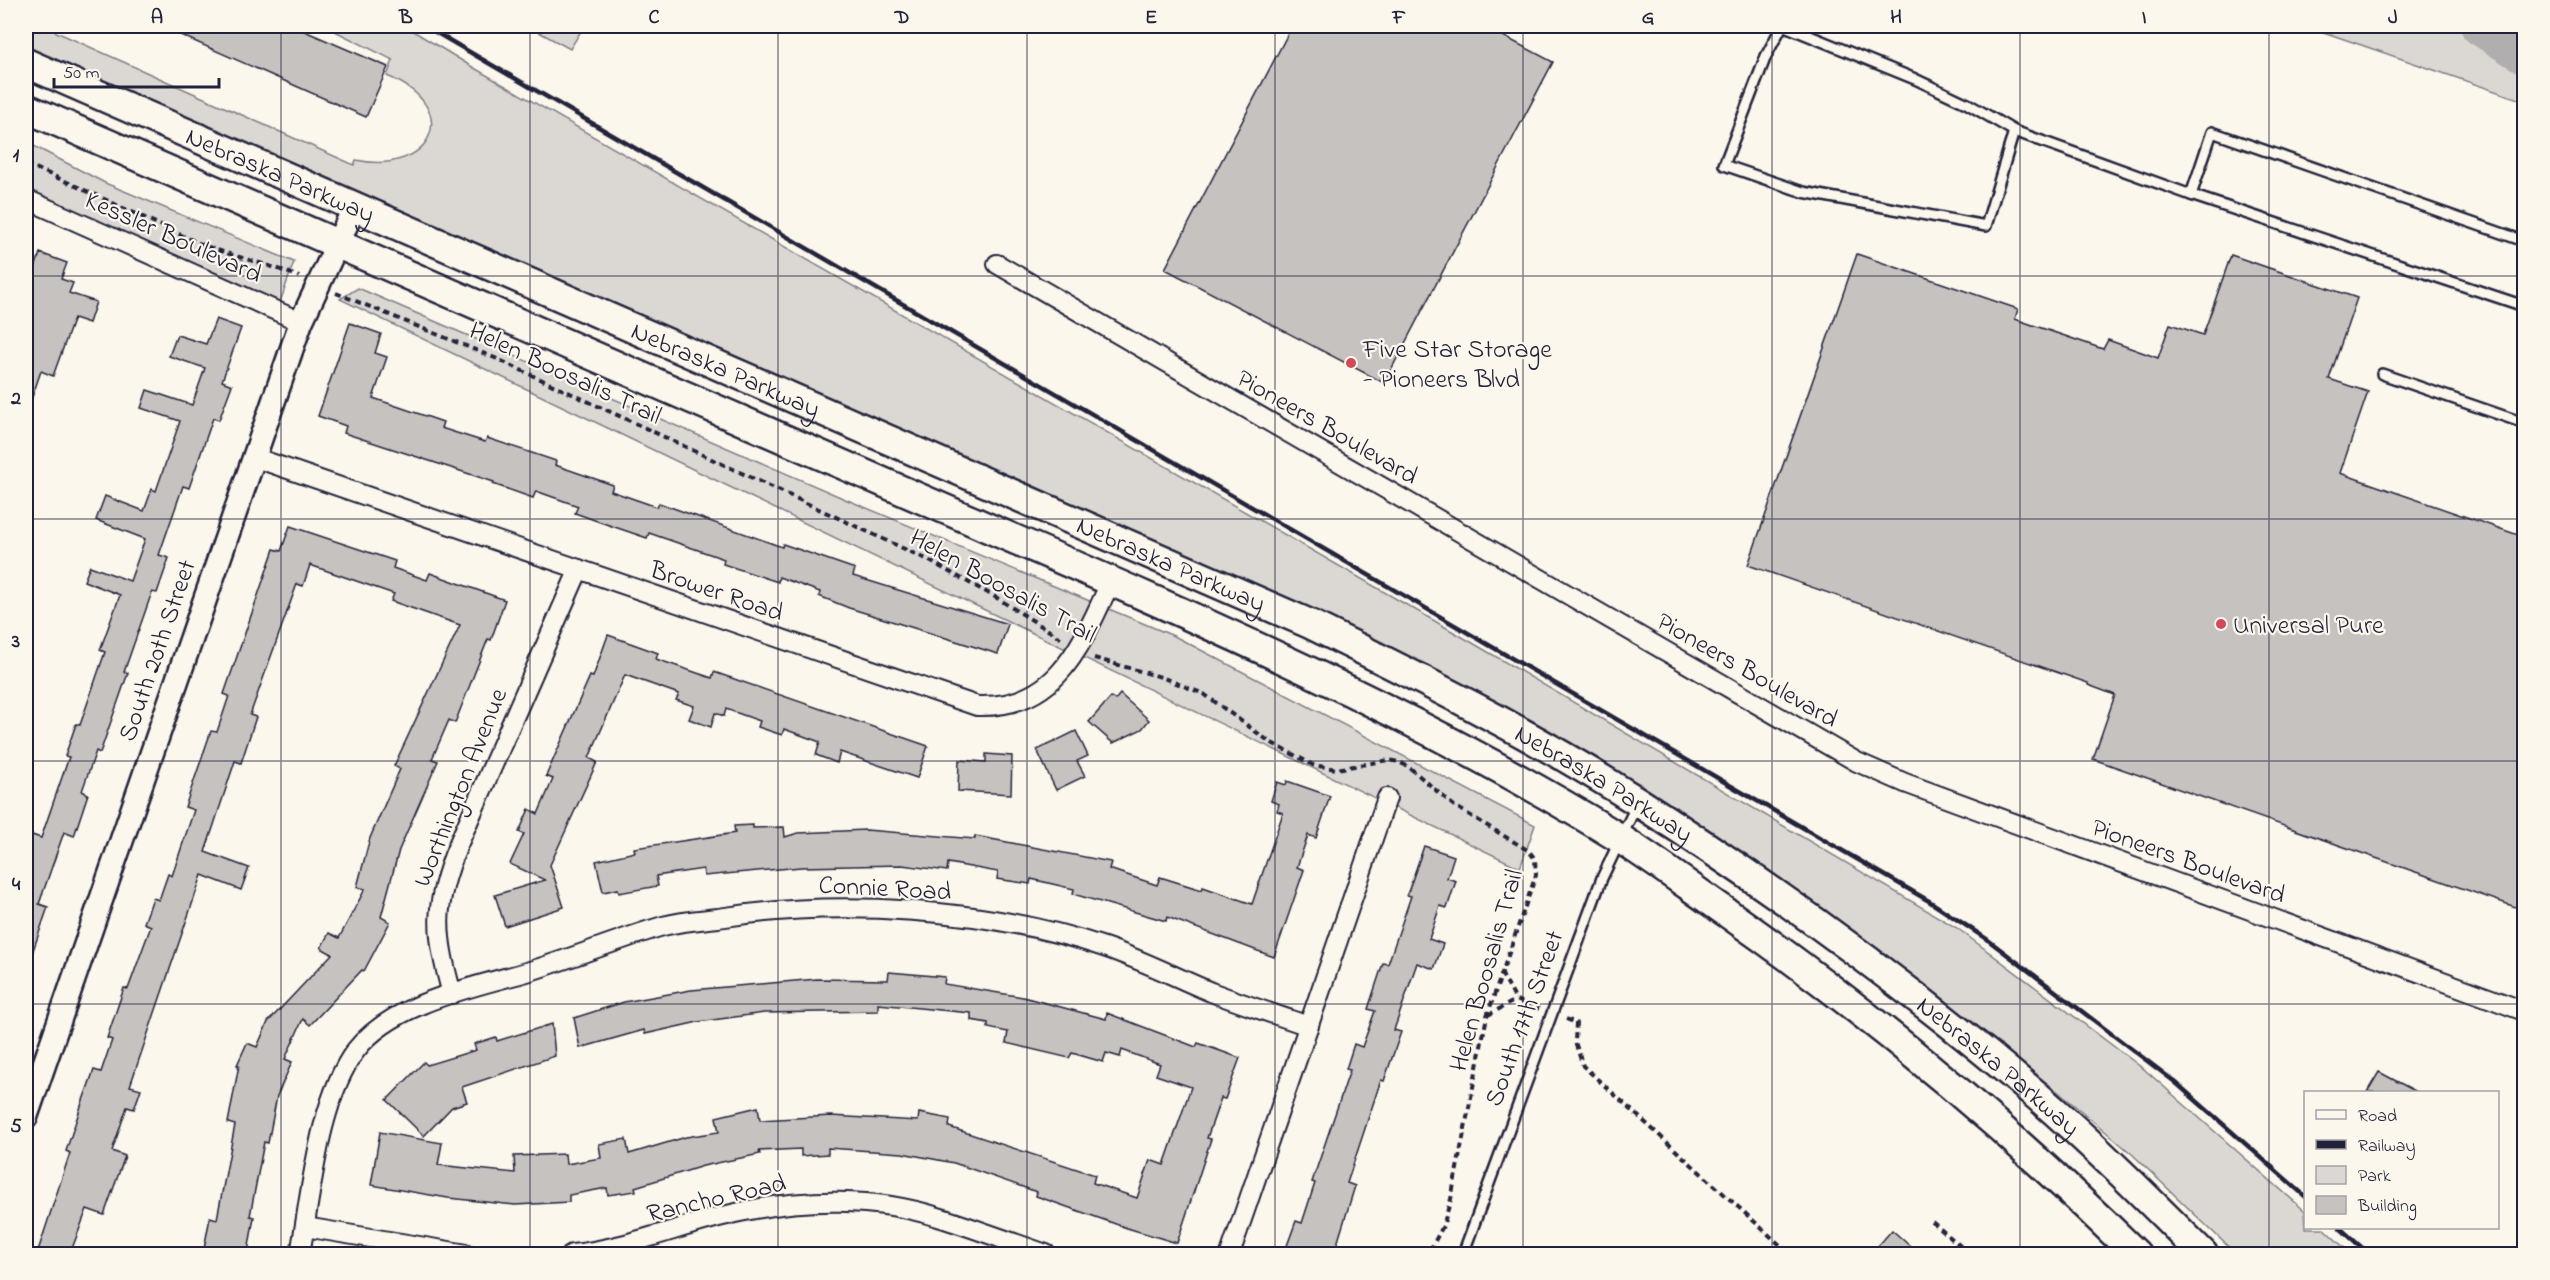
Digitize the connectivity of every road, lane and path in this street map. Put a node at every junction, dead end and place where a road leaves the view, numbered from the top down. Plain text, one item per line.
1 (1783, 26) edge
2 (26, 63) edge
3 (26, 108) edge
4 (2014, 131) junction
5 (26, 165) edge
6 (2191, 195) junction
7 (26, 199) edge
8 (355, 206) junction
9 (2524, 241) edge
10 (336, 243) junction
11 (998, 264) dead end
12 (316, 285) junction
13 (2524, 306) edge
14 (301, 322) junction
15 (2382, 374) dead end
16 (2524, 423) edge
17 (253, 457) junction
18 (579, 569) junction
19 (1111, 581) junction
20 (1076, 649) junction
21 (1387, 798) dead end
22 (1638, 802) junction
23 (1619, 838) junction
24 (1501, 973) junction
25 (452, 994) junction
26 (1516, 1000) junction
27 (2524, 1011) edge
28 (1551, 1014) junction
29 (1487, 1016) junction
30 (1309, 1026) junction
31 (26, 1117) edge
32 (1932, 1222) dead end
33 (305, 1227) junction
34 (300, 1254) edge
35 (467, 1254) edge
36 (572, 1254) edge
37 (1046, 1254) edge
38 (1230, 1254) edge
39 (1428, 1254) edge
40 (1463, 1254) edge
41 (1790, 1254) edge
42 (1970, 1254) edge
43 (2136, 1254) edge
44 (2203, 1254) edge

1 - 4 lane
1 - 4 lane
2 - 8 main road, Nebraska Parkway
3 - 10 main road, Nebraska Parkway
4 - 6 lane
5 - 12 path, Helen Boosalis Trail
6 - 9 lane
6 - 13 lane
7 - 14 street, Kessler Boulevard
8 - 10 street, South 20th Street
8 - 22 main road, Nebraska Parkway
10 - 12 street, South 20th Street
10 - 19 main road, Nebraska Parkway
11 - 27 street, Pioneers Boulevard
12 - 14 street, South 20th Street
12 - 20 path, Helen Boosalis Trail
14 - 17 street, South 20th Street
15 - 16 lane
17 - 18 street, Brower Road
17 - 31 street, South 20th Street
18 - 20 street, Brower Road
18 - 25 street, Worthington Avenue
19 - 20 street, Brower Road
19 - 23 main road, Nebraska Parkway
20 - 24 path, Helen Boosalis Trail
21 - 30 street
22 - 23 lane, South 17th Street
22 - 44 main road, Nebraska Parkway
23 - 28 lane, South 17th Street
23 - 43 main road, Nebraska Parkway
24 - 26 path
24 - 29 path, Helen Boosalis Trail
25 - 30 street, Connie Road
25 - 33 street
26 - 28 path
26 - 29 path
28 - 40 lane, South 17th Street
28 - 41 path
29 - 39 path, Helen Boosalis Trail
30 - 38 street
32 - 42 path
33 - 34 street
33 - 35 street
36 - 37 street, Rancho Road

